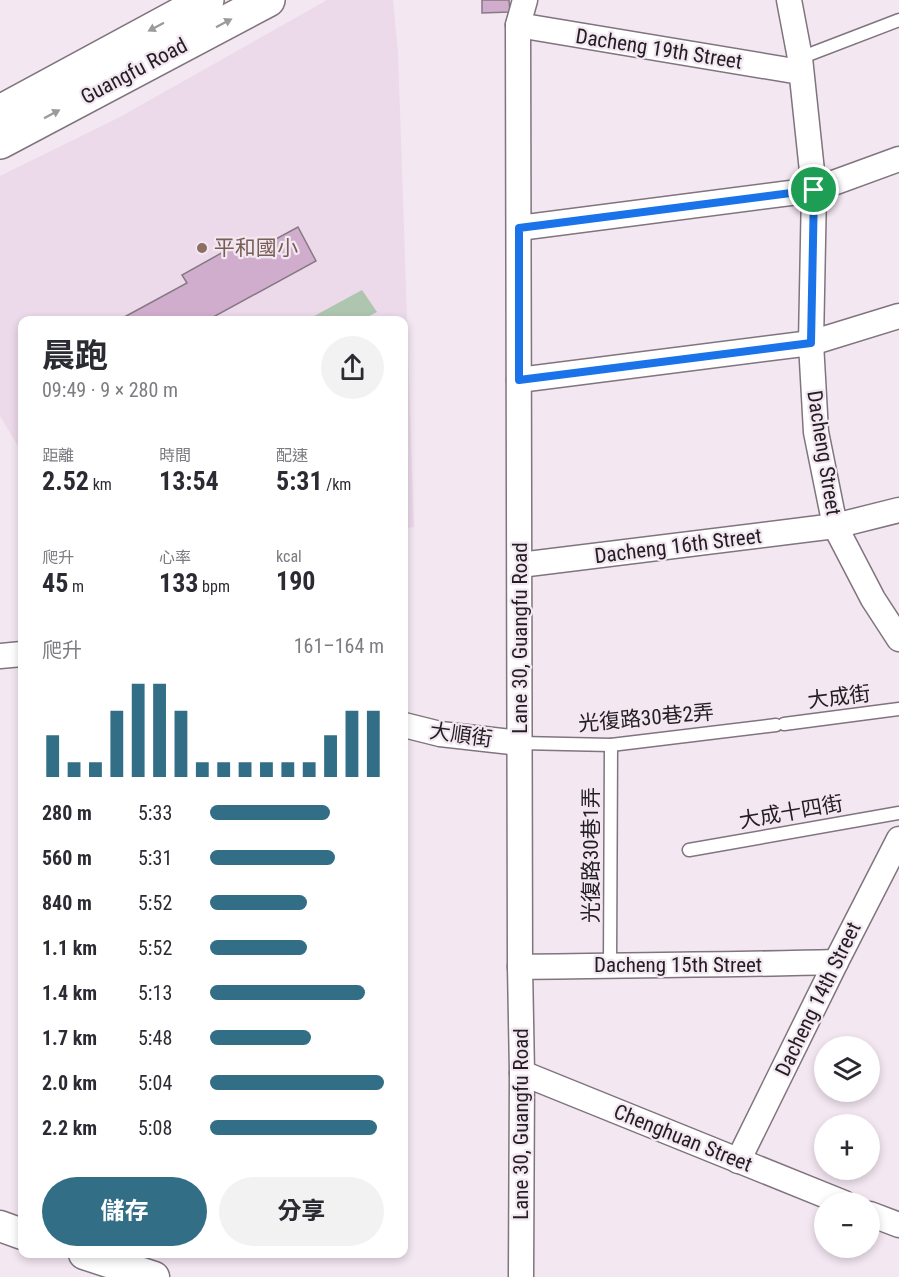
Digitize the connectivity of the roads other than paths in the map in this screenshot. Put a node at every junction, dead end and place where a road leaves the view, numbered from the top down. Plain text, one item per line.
1 (207, 0) edge
2 (268, 0) edge
3 (525, 0) edge
4 (789, 0) edge
5 (899, 20) edge
6 (518, 25) junction
7 (800, 65) junction
8 (0, 112) edge
9 (0, 142) edge
10 (899, 159) edge
11 (814, 190) junction
12 (519, 228) junction
13 (899, 316) edge
14 (811, 343) junction
15 (519, 380) junction
16 (899, 510) edge
17 (835, 525) junction
18 (520, 566) junction
19 (899, 639) edge
20 (18, 654) edge
21 (0, 656) edge
22 (899, 709) edge
23 (780, 724) joint
24 (408, 726) edge
25 (520, 743) junction
26 (611, 745) junction
27 (899, 813) edge
28 (899, 838) edge
29 (689, 850) dead end
30 (836, 962) junction
31 (610, 965) junction
32 (520, 968) junction
33 (522, 1073) junction
34 (738, 1161) junction
35 (816, 1192) edge
36 (880, 1218) edge
37 (899, 1225) edge
38 (0, 1226) edge
39 (18, 1233) edge
40 (96, 1258) edge
41 (154, 1277) edge
42 (521, 1277) edge

1 -> 8 main road, Guangfu Road
9 -> 2 main road, Guangfu Road
3 - 6 street, Lane 30, Guangfu Road
4 - 7 street, Dacheng Street
5 - 7 lane
6 - 7 street, Dacheng 19th Street
6 - 12 street, Lane 30, Guangfu Road
7 - 11 street, Dacheng Street
10 - 11 street
11 - 12 street
11 - 14 street, Dacheng Street
12 - 15 street, Lane 30, Guangfu Road
13 - 14 street
14 - 15 street
14 - 17 street, Dacheng Street
15 - 18 street, Lane 30, Guangfu Road
16 - 17 street, Dacheng 16th Street
17 - 18 street, Dacheng 16th Street
17 - 19 street, Dacheng Street
18 - 25 street, Lane 30, Guangfu Road
20 - 21 street
22 - 23 lane, 大成街
23 - 26 lane, 光復路30巷2弄
24 - 25 street, 大順街
25 - 26 lane, 光復路30巷2弄
25 - 32 street, Lane 30, Guangfu Road
26 - 31 lane, 光復路30巷1弄
27 - 29 lane, 大成十四街
28 - 30 street, Dacheng 14th Street
30 - 31 street, Dacheng 15th Street
30 - 34 street, Dacheng 14th Street
31 - 32 street, Dacheng 15th Street
32 - 33 street, Lane 30, Guangfu Road
33 - 34 street, Chenghuan Street
33 - 42 street, Lane 30, Guangfu Road
34 - 35 street, Chenghuan Street
36 - 37 street
38 - 39 street
40 - 41 street

